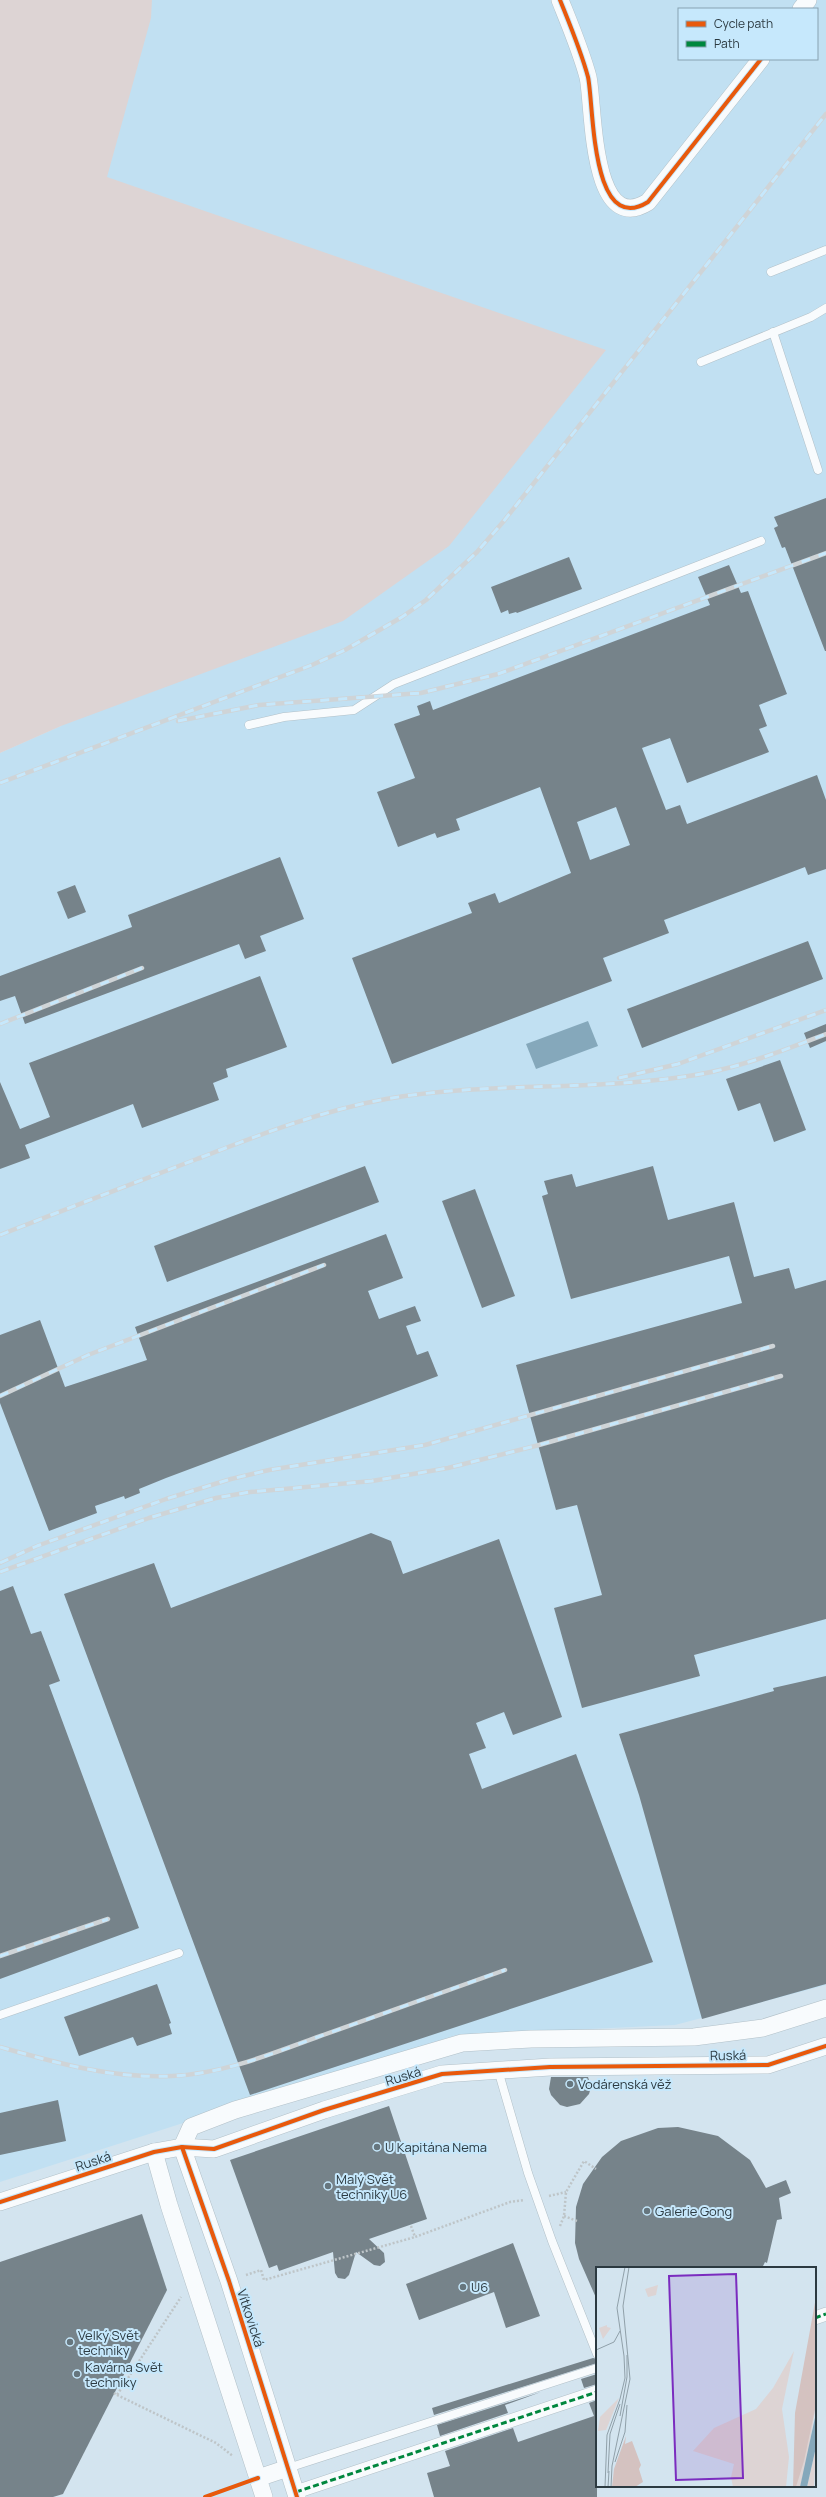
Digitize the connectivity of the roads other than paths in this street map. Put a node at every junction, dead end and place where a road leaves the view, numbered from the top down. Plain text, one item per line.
1 (560, 0) edge
2 (808, 0) edge
3 (802, 8) edge
4 (760, 60) edge
5 (826, 250) edge
6 (771, 272) dead end
7 (826, 308) edge
8 (773, 332) junction
9 (701, 362) dead end
10 (818, 470) dead end
11 (761, 541) dead end
12 (249, 725) dead end
13 (179, 1953) dead end
14 (826, 2008) edge
15 (0, 2015) edge
16 (826, 2046) edge
17 (498, 2070) junction
18 (182, 2147) junction
19 (154, 2152) junction
20 (0, 2202) edge
21 (826, 2314) edge
22 (816, 2318) edge
23 (596, 2351) edge
24 (596, 2368) edge
25 (596, 2392) edge
26 (288, 2468) junction
27 (258, 2478) junction
28 (296, 2495) edge
29 (264, 2497) edge

1 - 4 street
2 - 3 street
5 - 6 lane
7 - 8 lane
8 - 9 lane
8 - 10 lane
11 - 12 lane
13 - 15 lane
14 - 18 street, Ruská
16 - 17 street, Ruská
17 - 18 street, Ruská
17 - 23 lane
18 - 19 street, Ruská
18 - 26 street, Vítkovická
19 - 20 street, Ruská
19 - 27 street
21 - 22 street
24 - 26 lane
25 - 28 street
26 - 27 street
26 - 28 street, Vítkovická
27 - 29 street

